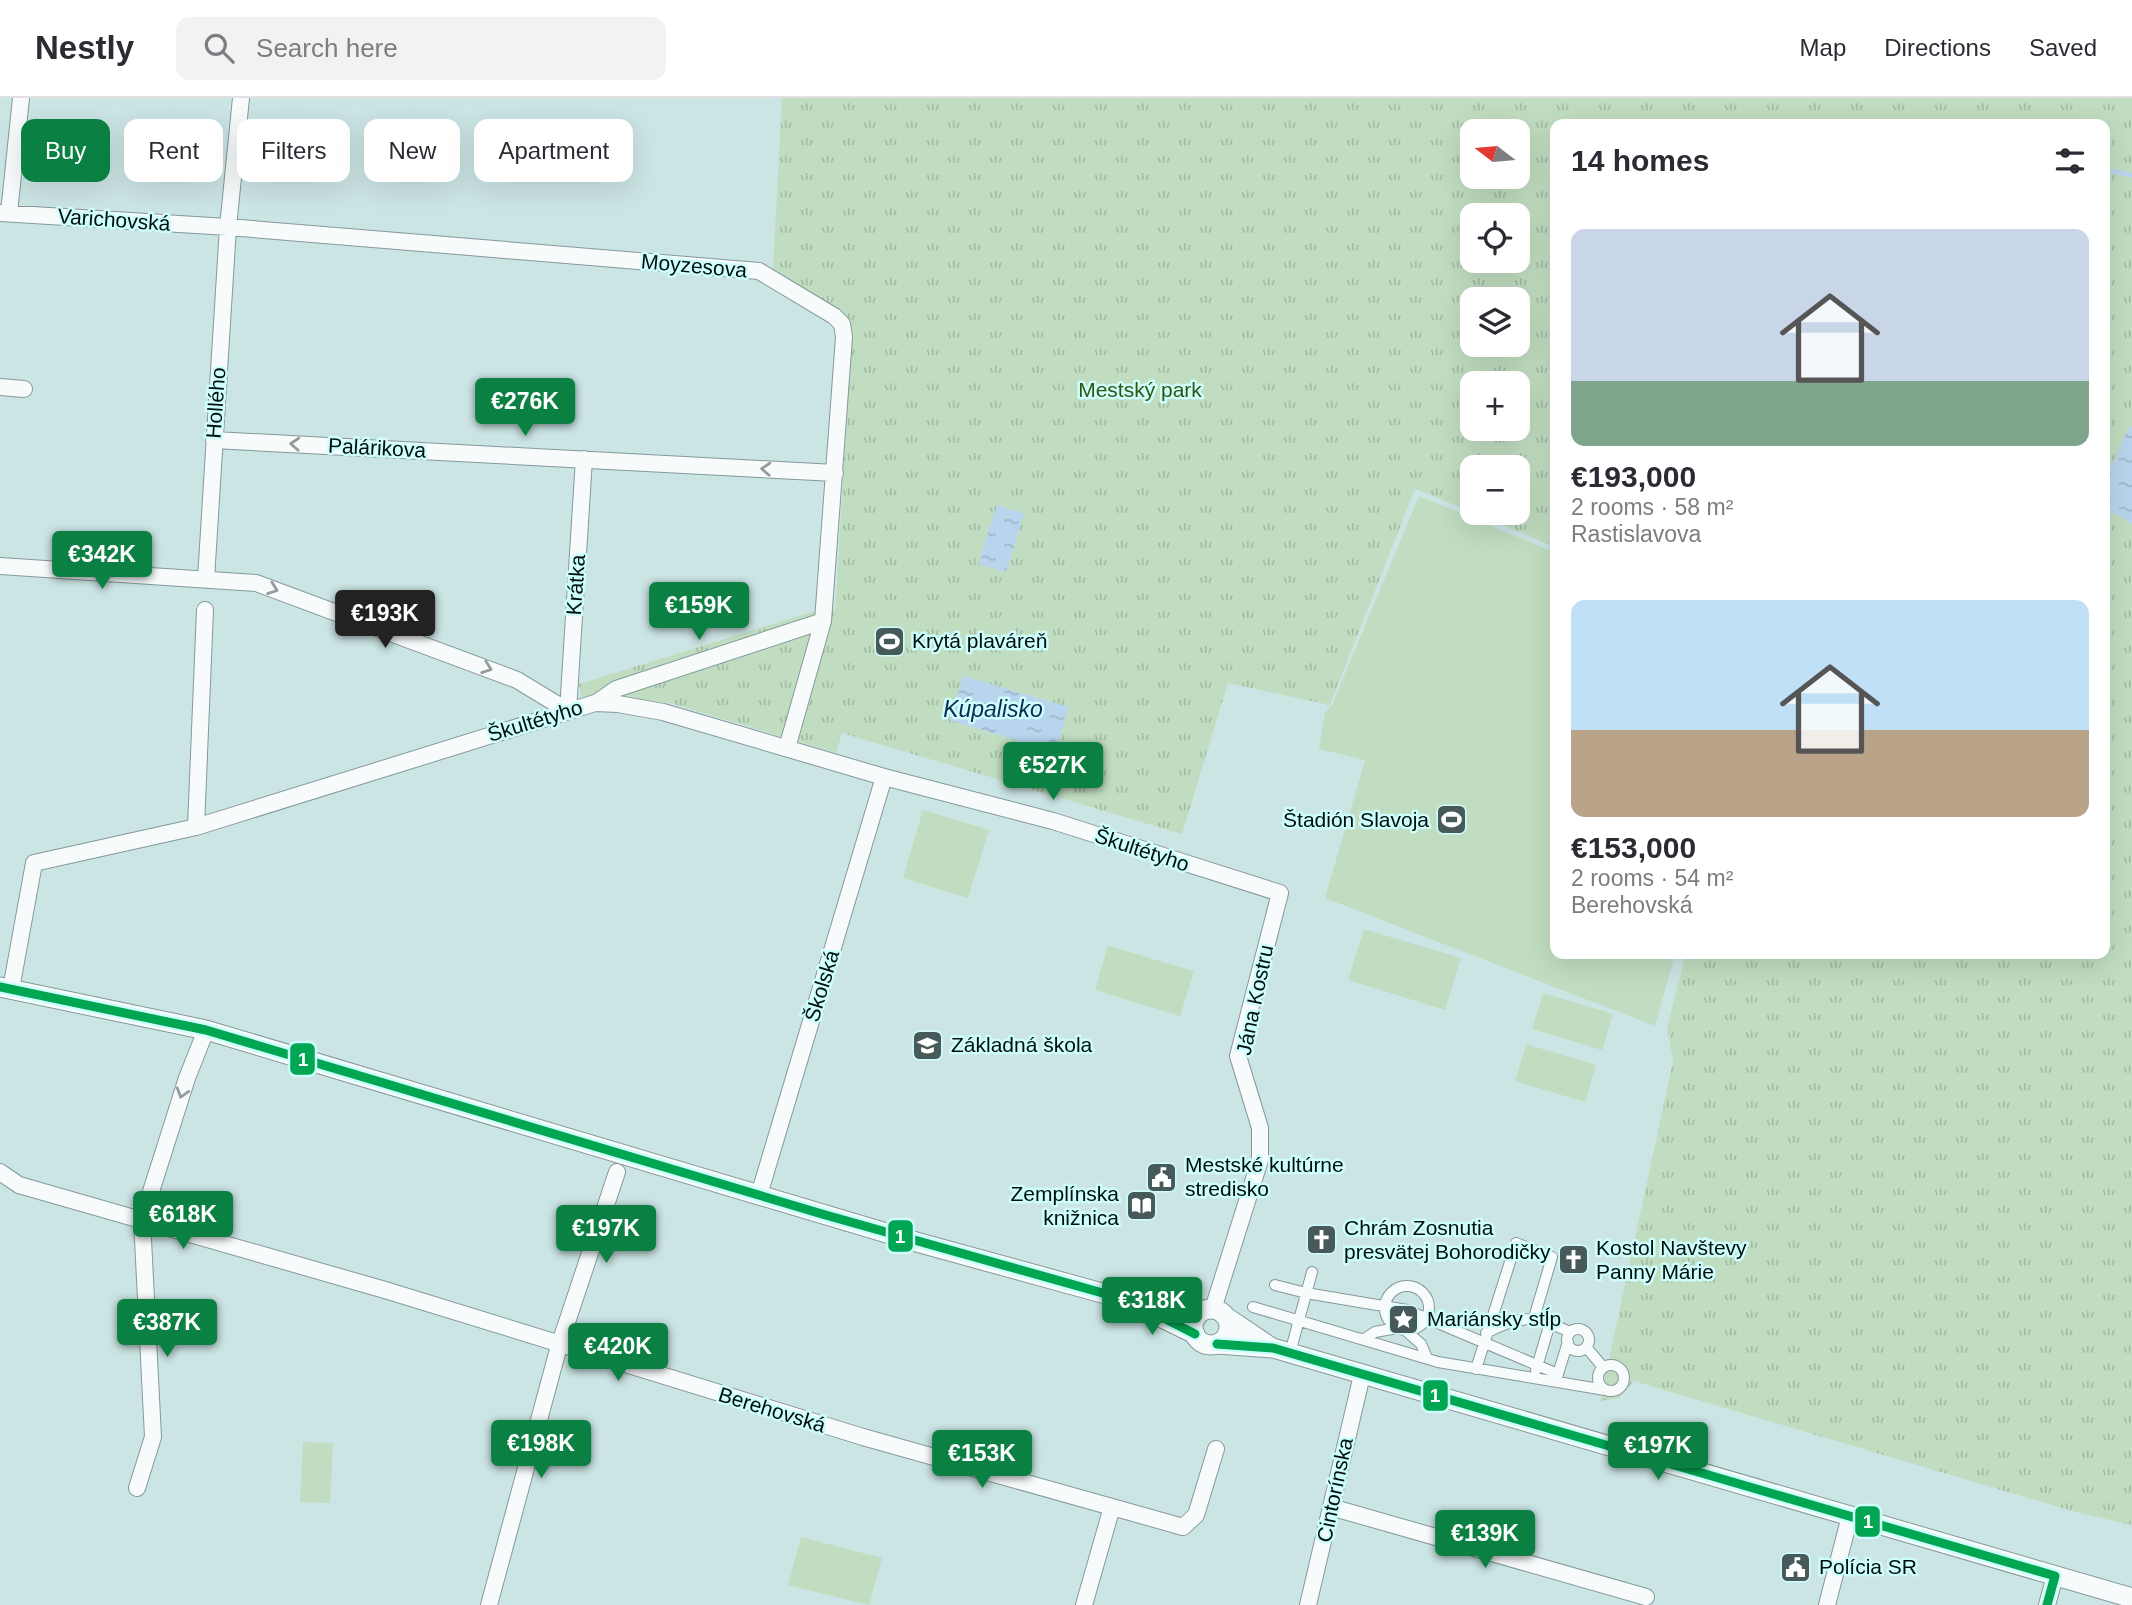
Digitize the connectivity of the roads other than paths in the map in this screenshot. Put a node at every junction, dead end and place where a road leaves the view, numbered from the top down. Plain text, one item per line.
1 (21, 98) edge
2 (241, 98) edge
3 (4, 213) edge
4 (228, 228) junction
5 (0, 387) edge
6 (24, 389) dead end
7 (214, 440) junction
8 (584, 459) junction
9 (835, 473) junction
10 (0, 566) edge
11 (206, 579) junction
12 (205, 610) dead end
13 (823, 621) junction
14 (595, 703) junction
15 (568, 711) junction
16 (787, 748) junction
17 (884, 776) junction
18 (196, 827) junction
19 (1280, 893) joint
20 (6, 988) edge
21 (206, 1030) junction
22 (0, 1172) edge
23 (617, 1172) dead end
24 (759, 1195) junction
25 (142, 1220) junction
26 (1312, 1272) dead end
27 (1275, 1285) dead end
28 (1306, 1293) junction
29 (1131, 1301) junction
30 (1385, 1306) junction
31 (1252, 1307) dead end
32 (1214, 1313) junction
33 (1426, 1317) junction
34 (1534, 1318) junction
35 (1298, 1320) junction
36 (1401, 1329) junction
37 (1562, 1329) junction
38 (1195, 1334) junction
39 (1485, 1337) junction
40 (1364, 1339) junction
41 (1217, 1344) junction
42 (559, 1346) junction
43 (1586, 1347) junction
44 (1281, 1351) junction
45 (1427, 1358) junction
46 (1537, 1365) junction
47 (1603, 1367) junction
48 (1475, 1369) junction
49 (1362, 1375) junction
50 (1534, 1377) junction
51 (1557, 1378) junction
52 (1605, 1390) junction
53 (1216, 1449) dead end
54 (137, 1488) dead end
55 (1112, 1507) junction
56 (1334, 1508) junction
57 (1850, 1516) junction
58 (2055, 1576) junction
59 (1646, 1597) dead end
60 (2132, 1598) edge
61 (489, 1605) edge
62 (1084, 1605) edge
63 (1308, 1605) edge
64 (1828, 1605) edge
65 (2047, 1605) edge

1 - 3 street
2 - 4 street, Hollého
3 - 4 street, Varichovská
4 - 7 street, Hollého
4 - 9 street, Moyzesova
5 - 6 street
8 -> 7 street, Palárikova
7 - 11 street, Hollého
9 -> 8 street, Palárikova
8 - 15 street, Krátka
9 - 13 street, Moyzesova
10 - 11 street
11 -> 15 street
12 - 18 street
13 - 14 street
13 - 16 street, Moyzesova
14 - 15 street, Škultétyho
14 - 16 street, Škultétyho
15 - 18 street, Škultétyho
16 - 17 street, Škultétyho
17 - 19 street, Škultétyho
17 - 24 street, Školská
18 - 20 street, Škultétyho
19 - 32 street, Jána Kostru
20 - 21 street
21 - 24 street
21 -> 25 street
22 - 25 street, Berehovská
23 - 42 street
24 - 29 street
25 - 42 street, Berehovská
25 - 54 street
26 - 28 street
27 - 28 street
28 - 30 street
28 - 35 street
29 - 32 street
29 - 38 street
30 - 33 street
30 - 33 street
30 - 36 street
31 - 35 street
32 - 38 street
32 - 41 street
32 - 44 street
33 - 36 street
33 - 39 street
34 - 37 street
34 - 39 street
34 - 39 street
35 - 40 street
35 - 44 street
36 - 40 street
36 - 45 street
37 - 43 street
37 - 43 street
37 - 46 street
37 - 51 street
38 - 41 street
39 - 46 street
39 - 48 street
40 - 45 street
41 - 44 street
42 - 55 street, Berehovská
42 - 61 street
43 - 47 street
44 - 49 street
45 - 48 street
46 - 50 street
46 - 51 street
47 - 52 street
47 - 52 street
48 - 50 street
49 - 56 street, Cintorínska
49 - 57 street
50 - 51 street
51 - 52 street
53 - 55 street, Berehovská
55 - 62 street
56 - 59 street
56 - 63 street, Cintorínska
57 - 58 street
57 - 64 street
58 - 60 street
58 - 65 street

